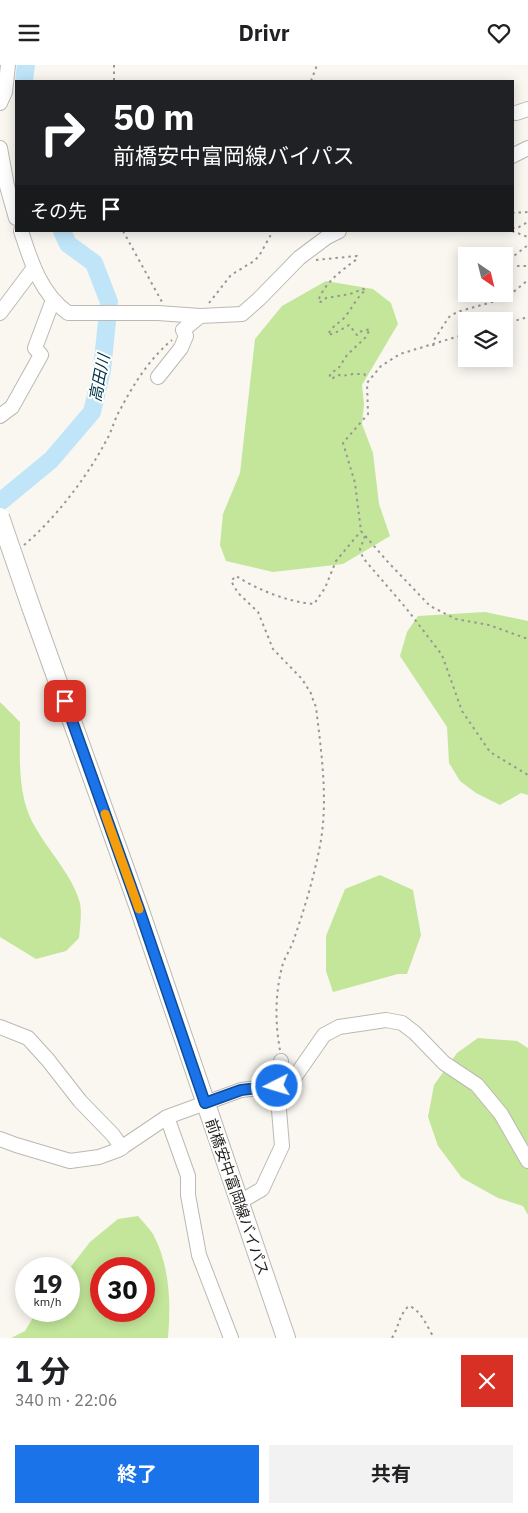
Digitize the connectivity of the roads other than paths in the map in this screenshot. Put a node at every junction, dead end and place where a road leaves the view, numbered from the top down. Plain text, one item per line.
1 (8, 65) edge
2 (0, 103) edge
3 (0, 148) edge
4 (528, 148) edge
5 (514, 155) edge
6 (15, 214) edge
7 (21, 232) edge
8 (337, 232) edge
9 (33, 269) junction
10 (53, 299) junction
11 (0, 313) edge
12 (200, 316) junction
13 (158, 377) dead end
14 (0, 416) edge
15 (0, 517) edge
16 (0, 1027) edge
17 (281, 1061) road end
18 (277, 1086) junction
19 (205, 1103) junction
20 (167, 1117) junction
21 (0, 1139) edge
22 (122, 1148) junction
23 (528, 1161) edge
24 (238, 1203) junction
25 (231, 1338) edge
26 (286, 1338) edge

1 - 2 street
3 - 6 street
4 - 5 street
7 - 9 street
8 - 12 street
9 - 10 street
9 - 11 street
10 - 12 street
10 - 14 street
12 - 13 street
15 - 19 main road, 前橋安中富岡線バイパス, bridge
16 - 22 street
17 - 18 street
18 - 19 street
18 - 23 street
18 - 24 street
19 - 20 street
19 - 24 main road, 前橋安中富岡線バイパス
20 - 22 street
20 - 25 street
21 - 22 street
24 - 26 main road, 前橋安中富岡線バイパス

